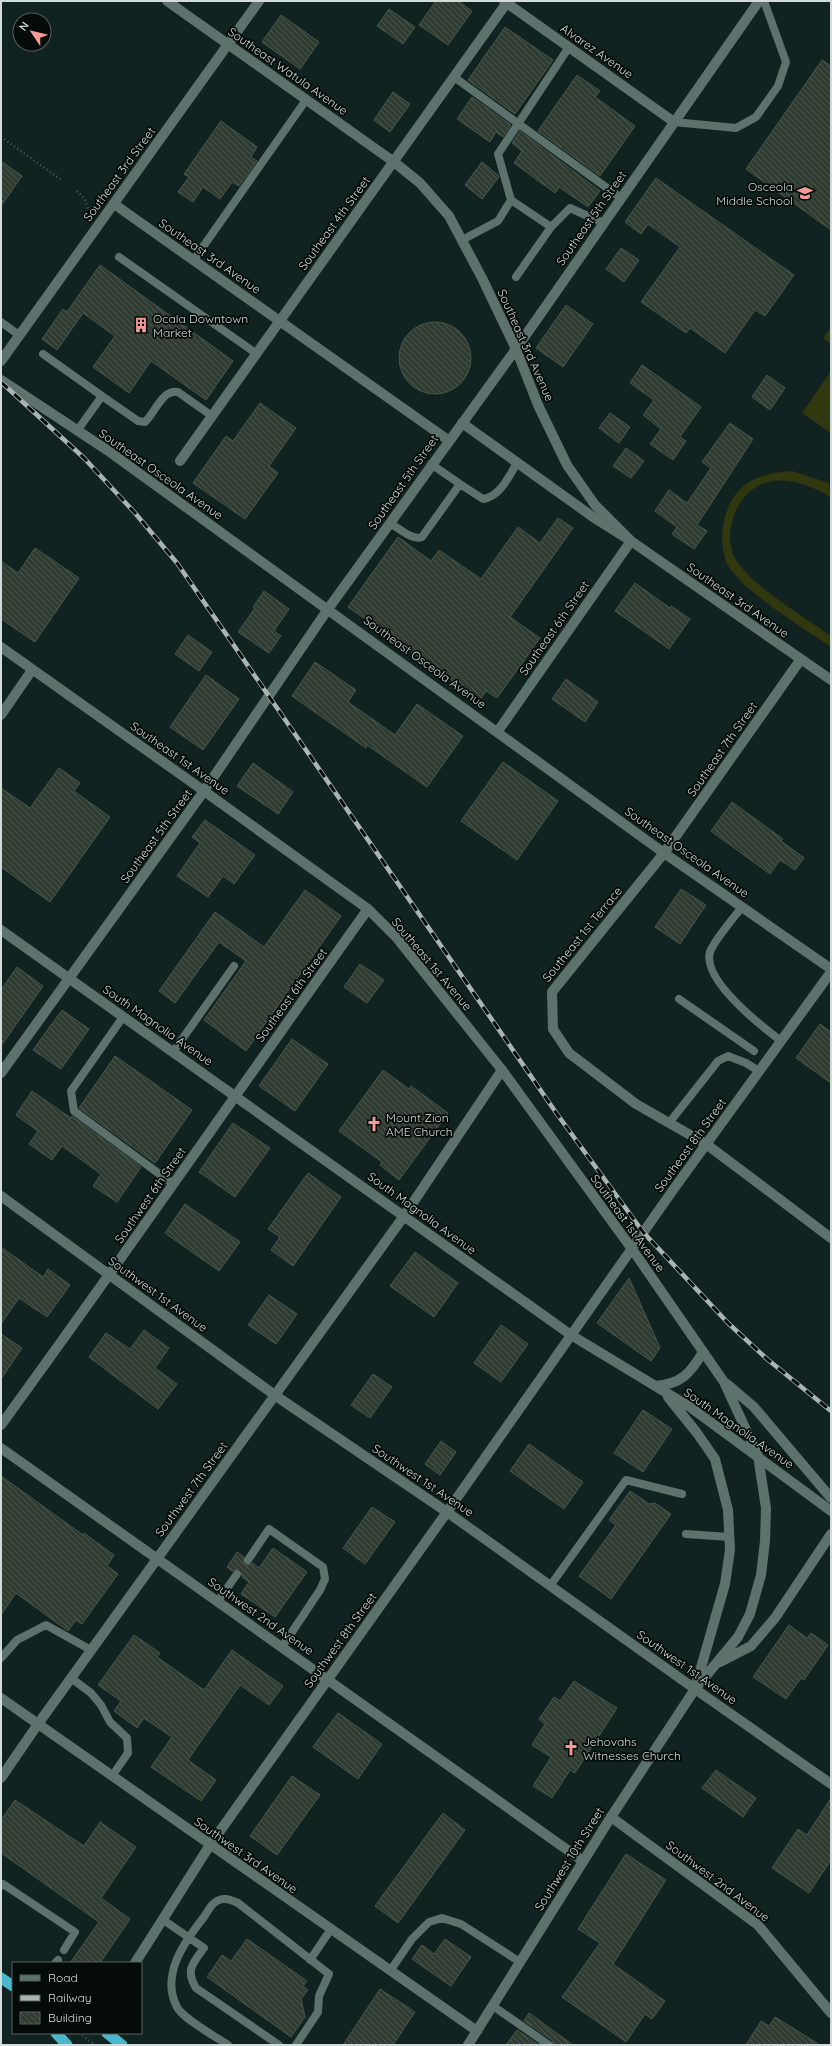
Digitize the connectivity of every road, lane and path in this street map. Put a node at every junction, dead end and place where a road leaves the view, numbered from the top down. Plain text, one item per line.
1 (167, 1) edge
2 (259, 1) edge
3 (759, 1) edge
4 (764, 1) edge
5 (506, 2) edge
6 (228, 44) junction
7 (569, 47) junction
8 (454, 77) junction
9 (306, 100) junction
10 (674, 122) junction
11 (518, 123) junction
12 (1, 137) edge
13 (394, 162) junction
14 (62, 181) dead end
15 (77, 191) dead end
16 (621, 198) junction
17 (511, 200) junction
18 (114, 204) junction
19 (88, 209) dead end
20 (603, 223) junction
21 (551, 228) junction
22 (462, 240) junction
23 (119, 257) dead end
24 (193, 261) junction
25 (516, 277) dead end
26 (279, 321) junction
27 (1, 322) edge
28 (19, 335) junction
29 (516, 349) junction
30 (43, 354) dead end
31 (257, 354) junction
32 (1, 361) edge
33 (1, 380) edge
34 (102, 396) junction
35 (212, 416) junction
36 (462, 423) junction
37 (77, 431) junction
38 (448, 440) junction
39 (180, 461) dead end
40 (517, 463) junction
41 (432, 464) junction
42 (460, 484) junction
43 (390, 523) junction
44 (631, 541) junction
45 (328, 609) junction
46 (1, 647) edge
47 (801, 659) junction
48 (32, 670) junction
49 (831, 680) edge
50 (1, 715) edge
51 (498, 731) junction
52 (204, 791) junction
53 (664, 853) junction
54 (742, 907) junction
55 (368, 910) junction
56 (1, 930) edge
57 (234, 966) dead end
58 (831, 970) edge
59 (69, 979) junction
60 (679, 999) dead end
61 (123, 1016) junction
62 (781, 1041) junction
63 (173, 1052) junction
64 (754, 1052) dead end
65 (502, 1070) junction
66 (759, 1071) junction
67 (1, 1073) edge
68 (235, 1095) junction
69 (669, 1123) junction
70 (706, 1144) junction
71 (173, 1184) junction
72 (1, 1196) edge
73 (404, 1216) junction
74 (831, 1238) edge
75 (632, 1249) junction
76 (111, 1274) junction
77 (571, 1335) junction
78 (703, 1352) junction
79 (724, 1382) junction
80 (660, 1389) junction
81 (276, 1396) junction
82 (1, 1425) edge
83 (1, 1448) edge
84 (758, 1456) junction
85 (682, 1494) dead end
86 (831, 1498) edge
87 (447, 1512) junction
88 (831, 1512) edge
89 (686, 1534) dead end
90 (831, 1534) edge
91 (729, 1537) junction
92 (157, 1558) junction
93 (248, 1560) dead end
94 (237, 1574) dead end
95 (550, 1586) junction
96 (218, 1601) junction
97 (282, 1647) junction
98 (91, 1650) junction
99 (1, 1658) edge
100 (715, 1665) junction
101 (71, 1678) junction
102 (328, 1679) junction
103 (695, 1689) junction
104 (1, 1698) edge
105 (38, 1724) junction
106 (112, 1776) junction
107 (1, 1778) edge
108 (831, 1784) edge
109 (611, 1818) junction
110 (210, 1845) junction
111 (583, 1861) junction
112 (2, 1885) edge
113 (162, 1919) junction
114 (331, 1930) junction
115 (188, 1937) junction
116 (64, 1950) dead end
117 (310, 1960) junction
118 (136, 1962) edge
119 (520, 1962) junction
120 (390, 1971) junction
121 (1, 1978) edge
122 (12, 1985) edge
123 (493, 2006) junction
124 (831, 2012) edge
125 (477, 2031) junction
126 (57, 2034) edge
127 (80, 2034) edge
128 (108, 2034) edge
129 (545, 2044) edge
130 (67, 2045) edge
131 (96, 2045) edge
132 (122, 2045) edge
133 (228, 2045) edge
134 (279, 2045) edge
135 (296, 2045) edge
136 (468, 2045) edge

1 - 6 street, Southeast Watula Avenue
2 - 6 street, Southeast 3rd Street
3 - 10 street, Southeast 5th Street
4 - 10 lane
5 - 7 street, Alvarez Avenue
5 - 8 street, Southeast 4th Street
6 - 9 street, Southeast Watula Avenue
6 - 18 street, Southeast 3rd Street
7 - 10 street, Alvarez Avenue
7 - 11 lane
8 - 11 lane
8 - 13 street, Southeast 4th Street
9 - 13 street, Southeast Watula Avenue
9 - 24 lane
10 - 16 street, Southeast 5th Street
11 - 16 lane
11 - 17 lane
12 - 14 path
13 - 22 street, Southeast 3rd Avenue
13 - 26 street, Southeast 4th Street
15 - 19 path
16 - 20 street, Southeast 5th Street
17 - 21 lane
17 - 22 lane
18 - 24 street, Southeast 3rd Avenue
18 - 28 street, Southeast 3rd Street
20 - 21 lane
20 - 29 street, Southeast 5th Street
21 - 25 lane
22 - 29 street, Southeast 3rd Avenue
23 - 31 lane
24 - 26 street, Southeast 3rd Avenue
26 - 31 street, Southeast 4th Street
26 - 38 street, Southeast 3rd Avenue
27 - 28 lane
28 - 32 street, Southeast 3rd Street
29 - 36 street, Southeast 5th Street
29 - 44 street, Southeast 3rd Avenue
30 - 34 lane
31 - 35 street, Southeast 4th Street
33 - 37 street, Southeast Osceola Avenue
34 - 35 lane
34 - 37 lane
35 - 39 street, Southeast 4th Street
36 - 38 street, Southeast 5th Street
36 - 40 street, Southeast 3rd Avenue
37 - 45 street, Southeast Osceola Avenue
38 - 41 street, Southeast 5th Street
40 - 42 lane
40 - 44 street, Southeast 3rd Avenue
41 - 42 lane
41 - 43 street, Southeast 5th Street
42 - 43 lane
43 - 45 street, Southeast 5th Street
44 - 47 street, Southeast 3rd Avenue
44 - 51 street, Southeast 6th Street
45 - 51 street, Southeast Osceola Avenue
45 - 52 street, Southeast 5th Street
46 - 48 street, Southeast 1st Avenue
47 - 49 street, Southeast 3rd Avenue
47 - 53 street, Southeast 7th Street
48 - 50 street
48 - 52 street, Southeast 1st Avenue
51 - 53 street, Southeast Osceola Avenue
52 - 55 street, Southeast 1st Avenue
52 - 59 street, Southeast 5th Street
53 - 54 street, Southeast Osceola Avenue
53 - 69 street, Southeast 1st Terrace
54 - 58 street, Southeast Osceola Avenue
54 - 62 lane
55 - 65 street, Southeast 1st Avenue
55 - 68 street, Southeast 6th Street
56 - 59 street, South Magnolia Avenue
57 - 63 lane
58 - 62 street, Southeast 8th Street
59 - 61 street, South Magnolia Avenue
59 - 67 street, Southeast 5th Street
60 - 64 lane
61 - 63 street, South Magnolia Avenue
61 - 71 lane
62 - 66 street, Southeast 8th Street
63 - 68 street, South Magnolia Avenue
65 - 73 street
65 - 75 street, Southeast 1st Avenue
66 - 69 lane
66 - 70 street, Southeast 8th Street
68 - 71 street, Southwest 6th Street
68 - 73 street, South Magnolia Avenue
69 - 70 street, Southeast 1st Terrace
70 - 74 street, Southeast 1st Terrace
70 - 75 street, Southeast 8th Street
71 - 76 street, Southwest 6th Street
72 - 76 street, Southwest 1st Avenue
73 - 77 street, South Magnolia Avenue
73 - 81 street, Southwest 7th Street
75 - 77 street, Southeast 8th Street
75 - 78 street, Southeast 1st Avenue
76 - 81 street, Southwest 1st Avenue
76 - 82 street, Southwest 6th Street
77 - 80 street, South Magnolia Avenue
77 - 87 street, Southwest 8th Street
78 - 79 street, Southeast 1st Avenue
78 - 80 street
79 - 84 street, Southwest 10th Street
79 - 86 street, South Magnolia Avenue
80 - 84 street, South Magnolia Avenue
80 - 91 street, Southwest 10th Street
81 - 87 street, Southwest 1st Avenue
81 - 92 street, Southwest 7th Street
83 - 92 street, Southwest 2nd Avenue
84 - 88 street, South Magnolia Avenue
84 - 100 street, Southwest 10th Street
85 - 95 lane
87 - 95 street, Southwest 1st Avenue
87 - 102 street, Southwest 8th Street
89 - 91 lane
90 - 100 street
91 - 103 street, Southwest 10th Street
92 - 96 street, Southwest 2nd Avenue
92 - 98 street, Southwest 7th Street
93 - 97 lane
94 - 96 lane
95 - 103 street, Southwest 1st Avenue
96 - 97 street, Southwest 2nd Avenue
97 - 102 street, Southwest 2nd Avenue
98 - 99 lane
98 - 101 street, Southwest 7th Street
100 - 103 street, Southwest 10th Street
101 - 105 street, Southwest 7th Street
101 - 106 lane
102 - 110 street, Southwest 8th Street
102 - 111 street, Southwest 2nd Avenue
103 - 108 street, Southwest 1st Avenue
103 - 109 street, Southwest 10th Street
104 - 105 street, Southwest 3rd Avenue
105 - 106 street, Southwest 3rd Avenue
105 - 107 street, Southwest 7th Street
106 - 110 street, Southwest 3rd Avenue
109 - 111 street, Southwest 10th Street
109 - 124 street, Southwest 2nd Avenue
110 - 113 street, Southwest 8th Street
110 - 114 street, Southwest 3rd Avenue
111 - 119 street, Southwest 10th Street
112 - 116 lane
113 - 115 lane
113 - 118 street, Southwest 8th Street
114 - 117 lane
114 - 120 street, Southwest 3rd Avenue
115 - 117 lane
115 - 133 lane
115 - 134 lane
117 - 135 lane
119 - 120 lane
119 - 123 street, Southwest 10th Street
120 - 125 street, Southwest 3rd Avenue
121 - 122 highway
123 - 125 street, Southwest 10th Street
123 - 129 lane
125 - 136 street, Southwest 10th Street
126 - 130 highway
127 - 131 path
128 - 132 highway

